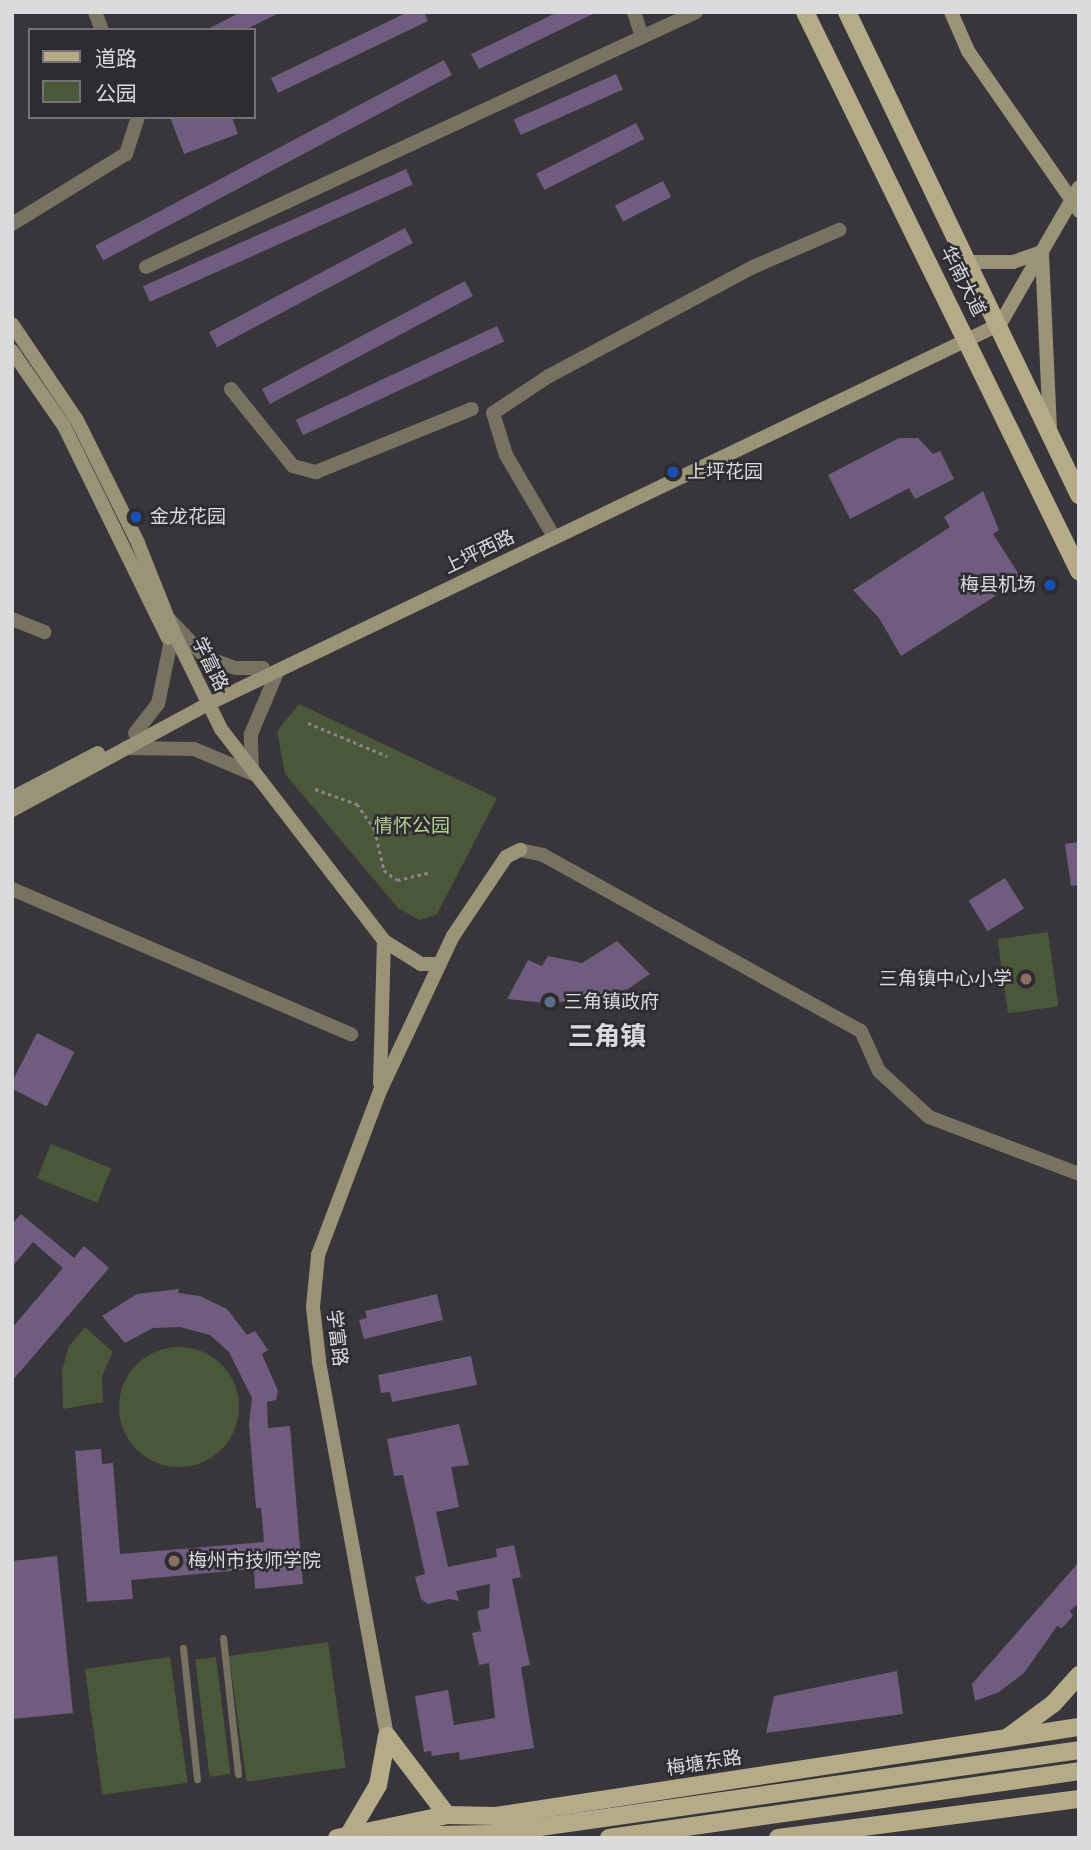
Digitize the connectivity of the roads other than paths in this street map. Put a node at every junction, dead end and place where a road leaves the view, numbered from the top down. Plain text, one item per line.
1 (634, 12) edge
2 (696, 12) edge
3 (805, 12) edge
4 (847, 12) edge
5 (951, 12) edge
6 (642, 37) junction
7 (137, 119) edge
8 (1079, 187) edge
9 (1074, 206) edge
10 (12, 224) edge
11 (839, 230) dead end
12 (1042, 252) junction
13 (971, 262) junction
14 (146, 267) dead end
15 (12, 324) edge
16 (1000, 324) junction
17 (966, 334) junction
18 (12, 351) edge
19 (231, 389) dead end
20 (472, 409) dead end
21 (1050, 435) junction
22 (1075, 488) edge
23 (1043, 492) junction
24 (550, 530) junction
25 (1079, 571) edge
26 (12, 619) edge
27 (172, 625) junction
28 (45, 632) dead end
29 (271, 669) junction
30 (203, 702) junction
31 (135, 733) junction
32 (126, 748) junction
33 (254, 773) junction
34 (12, 798) edge
35 (12, 810) edge
36 (12, 889) edge
37 (384, 941) junction
38 (439, 964) junction
39 (351, 1034) dead end
40 (380, 1091) junction
41 (1079, 1174) edge
42 (223, 1638) dead end
43 (183, 1647) dead end
44 (1079, 1675) edge
45 (1079, 1727) edge
46 (387, 1736) junction
47 (1007, 1738) junction
48 (1079, 1751) edge
49 (1079, 1772) edge
50 (238, 1774) dead end
51 (197, 1779) dead end
52 (1077, 1802) edge
53 (447, 1815) junction
54 (342, 1837) edge
55 (609, 1838) edge
56 (778, 1838) edge

1 - 6 street
2 - 6 street
3 - 17 main road, 华南大道
4 - 13 main road, 华南大道
5 - 9 street
6 - 14 street
7 - 10 street
8 - 9 street
9 - 12 street
11 - 24 street
12 - 13 street
12 - 16 street
12 - 21 street
13 - 16 main road, 华南大道
15 - 27 street, 学富路
16 - 17 street
16 - 21 main road, 华南大道
17 - 23 main road, 华南大道
17 - 24 street, 上坪西路
17 - 29 street, 上坪西路
18 - 30 street, 学富路
19 - 20 street
21 - 22 main road, 华南大道
22 - 23 main road
23 - 25 main road, 华南大道
24 - 29 street, 上坪西路
26 - 28 street
27 - 29 street
27 - 30 street, 学富路
27 - 31 street
29 - 30 street, 上坪西路
29 - 33 street
30 - 31 street, 上坪西路
30 - 32 street, 上坪西路
30 - 33 street, 学富路
31 - 34 street, 上坪西路
32 - 33 street
32 - 35 street, 上坪西路
33 - 37 street, 学富路
36 - 39 street
37 - 38 street, 学富路
37 - 40 street
38 - 40 street, 学富路
38 - 41 street, 学富路
40 - 46 street, 学富路
42 - 50 lane
43 - 51 lane
44 - 47 main road
45 - 47 main road, 梅塘东路
46 - 53 main road
46 - 54 main road
47 - 53 main road, 梅塘东路
48 - 54 main road
49 - 55 main road
52 - 56 main road
53 - 54 main road, 梅塘东路

